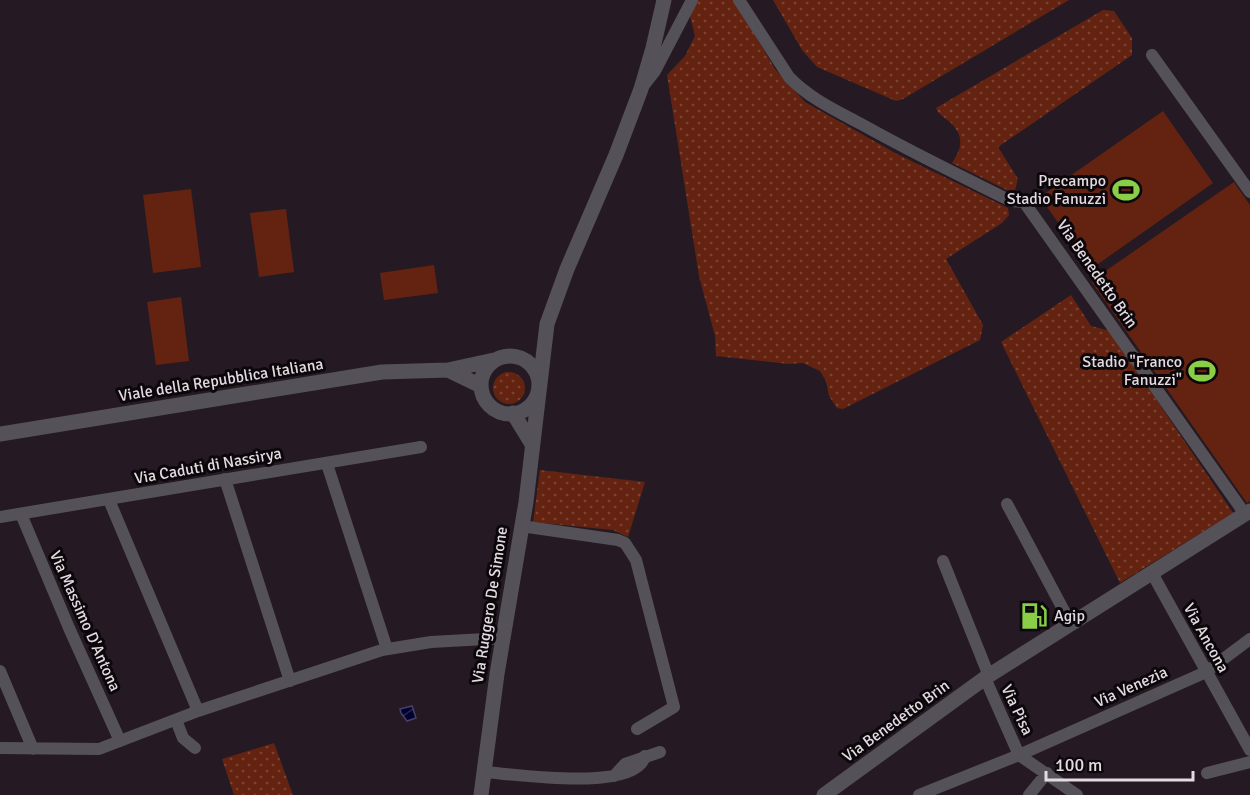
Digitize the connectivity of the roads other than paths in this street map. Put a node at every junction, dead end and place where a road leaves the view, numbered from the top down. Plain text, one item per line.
1 (664, 0) edge
2 (692, 0) edge
3 (740, 0) edge
4 (1152, 55) dead end
5 (640, 89) junction
6 (1250, 192) edge
7 (545, 339) junction
8 (521, 357) junction
9 (494, 360) junction
10 (448, 370) junction
11 (481, 386) junction
12 (540, 386) junction
13 (513, 413) junction
14 (0, 434) edge
15 (532, 444) junction
16 (421, 447) dead end
17 (327, 464) junction
18 (225, 479) junction
19 (109, 500) junction
20 (1007, 504) dead end
21 (1247, 512) edge
22 (21, 514) junction
23 (0, 517) edge
24 (521, 526) junction
25 (943, 561) dead end
26 (1152, 573) junction
27 (1071, 624) junction
28 (503, 638) junction
29 (1250, 639) edge
30 (387, 649) junction
31 (0, 671) edge
32 (1206, 672) junction
33 (987, 677) junction
34 (290, 681) junction
35 (198, 711) junction
36 (176, 720) junction
37 (637, 729) dead end
38 (120, 741) junction
39 (0, 748) edge
40 (195, 748) dead end
41 (33, 749) junction
42 (1250, 750) edge
43 (660, 752) dead end
44 (1020, 755) junction
45 (1250, 762) edge
46 (484, 772) junction
47 (1047, 773) junction
48 (1207, 773) dead end
49 (481, 795) edge
50 (824, 795) edge
51 (919, 795) edge
52 (1029, 795) edge
53 (1077, 795) edge

1 - 5 street, Via Ruggero De Simone
2 - 5 street
3 - 21 street, Via Benedetto Brin
4 - 6 street
5 - 7 street, Via Ruggero De Simone
7 - 8 street
7 - 12 street, Via Ruggero De Simone
8 - 9 street
8 - 12 street
9 - 10 street, Viale della Repubblica Italiana
9 - 11 street
10 - 11 street, Viale della Repubblica Italiana
10 - 14 street, Viale della Repubblica Italiana
11 - 13 street
12 - 13 street, Via Ruggero De Simone
12 - 15 street, Via Ruggero De Simone
13 - 15 street
15 - 24 street, Via Ruggero De Simone
16 - 17 street, Via Caduti di Nassirya
17 - 18 street, Via Caduti di Nassirya
17 - 30 street
18 - 19 street, Via Caduti di Nassirya
18 - 34 street
19 - 22 street, Via Caduti di Nassirya
19 - 35 street
20 - 27 street
21 - 26 street, Via Benedetto Brin
22 - 23 street, Via Caduti di Nassirya
22 - 38 street, Via Massimo D'Antona
24 - 28 street, Via Ruggero De Simone
24 - 37 street
25 - 33 street
26 - 27 street, Via Benedetto Brin
26 - 32 street, Via Ancona
27 - 33 street, Via Benedetto Brin
28 - 30 street
28 - 46 street, Via Ruggero De Simone
29 - 32 street, Via Venezia
30 - 34 street
31 - 41 street
32 - 42 street, Via Ancona
32 - 44 street, Via Venezia
33 - 44 street, Via Pisa
33 - 50 street, Via Benedetto Brin
34 - 35 street
35 - 36 street
36 - 38 street
36 - 40 street
38 - 41 street
39 - 41 street
43 - 46 street
44 - 47 street
44 - 51 street, Via Venezia
45 - 48 street
46 - 49 street, Via Ruggero De Simone
47 - 52 street
47 - 53 street

